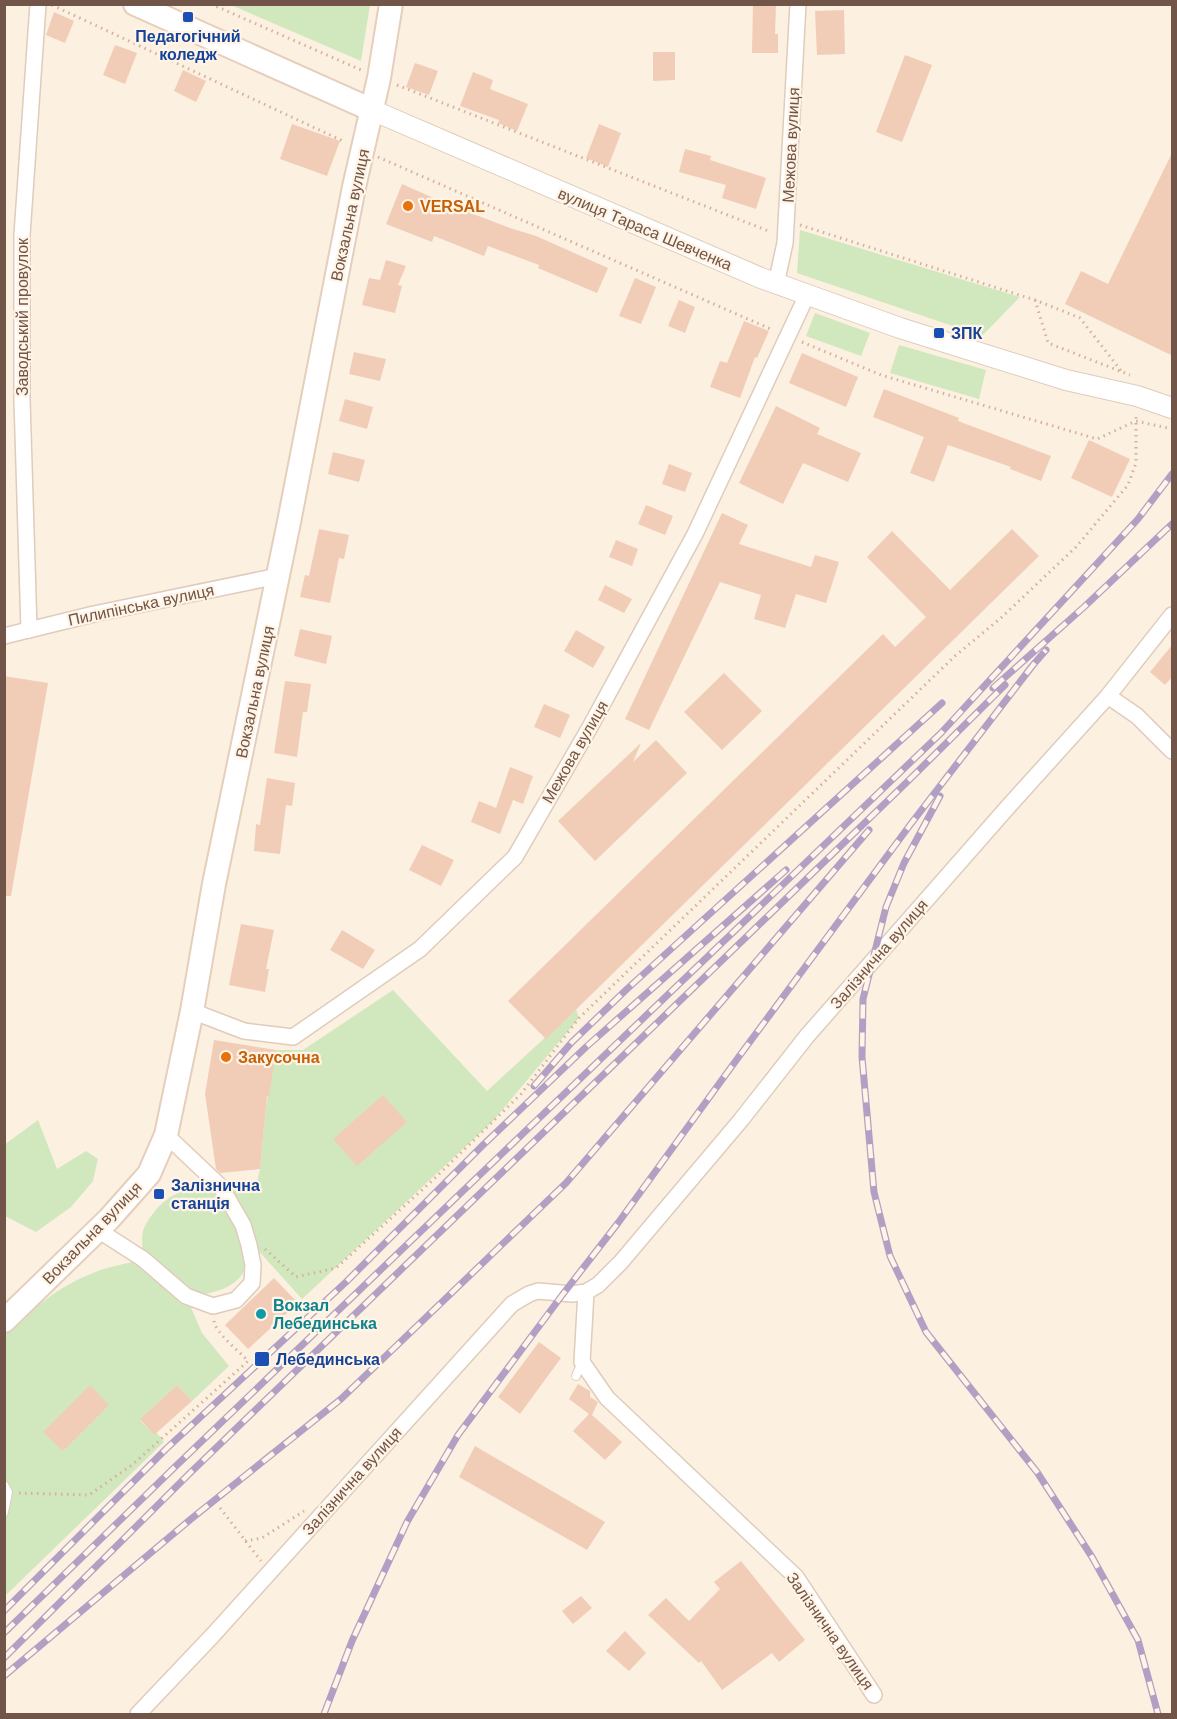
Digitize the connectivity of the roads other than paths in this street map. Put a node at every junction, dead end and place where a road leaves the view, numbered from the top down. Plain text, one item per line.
1 (38, 4) edge
2 (135, 4) edge
3 (391, 4) edge
4 (798, 4) edge
5 (372, 110) junction
6 (776, 284) junction
7 (807, 295) junction
8 (1173, 408) edge
9 (278, 576) junction
10 (1173, 615) edge
11 (29, 630) junction
12 (4, 636) edge
13 (1108, 696) junction
14 (1173, 751) edge
15 (192, 1011) junction
16 (166, 1135) junction
17 (98, 1230) junction
18 (586, 1292) junction
19 (4, 1321) edge
20 (6, 1488) edge
21 (4, 1512) edge
22 (874, 1695) dead end
23 (138, 1714) edge

1 - 11 street, Заводський провулок
2 - 5 main road, вулиця Тараса Шевченка
3 - 5 main road, Вокзальна вулиця
4 - 6 street, Межова вулиця
5 - 6 street, вулиця Тараса Шевченка
5 - 9 main road, Вокзальна вулиця
6 - 7 street, вулиця Тараса Шевченка
7 - 8 street, вулиця Тараса Шевченка
7 - 15 street, Межова вулиця
9 - 11 street, Пилипінська вулиця
9 - 15 main road, Вокзальна вулиця
10 - 13 street, Залізнична вулиця
11 - 12 street, Пилипінська вулиця
13 - 14 street
13 - 18 street, Залізнична вулиця
15 - 16 main road, Вокзальна вулиця
16 - 17 main road, Вокзальна вулиця
16 - 17 street
17 - 19 main road, Вокзальна вулиця
18 - 22 street, Залізнична вулиця
18 - 23 street, Залізнична вулиця
20 - 21 lane

